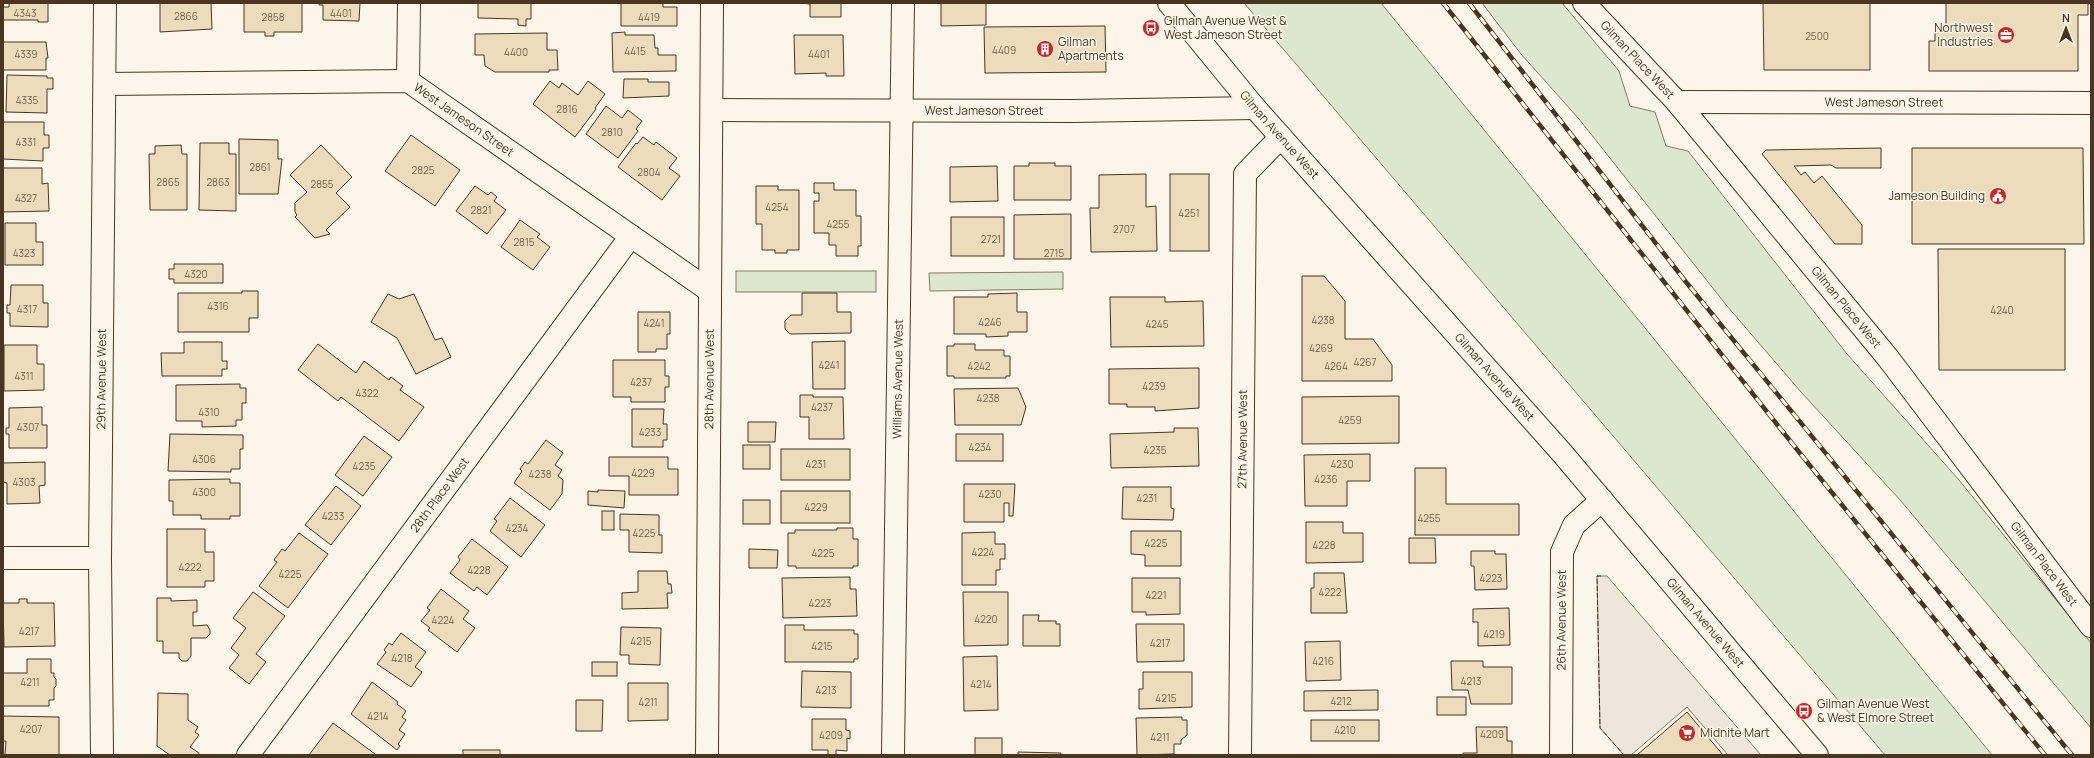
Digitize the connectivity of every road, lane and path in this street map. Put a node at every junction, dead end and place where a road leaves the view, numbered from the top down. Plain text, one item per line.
1 (105, 3) edge
2 (409, 3) edge
3 (712, 3) edge
4 (903, 3) edge
5 (1169, 3) edge
6 (1584, 3) edge
7 (408, 82) junction
8 (105, 84) junction
9 (1677, 102) junction
10 (2091, 103) edge
11 (1256, 108) junction
12 (712, 110) junction
13 (903, 110) junction
14 (1281, 137) junction
15 (631, 236) junction
16 (710, 291) junction
17 (1602, 500) junction
18 (3, 558) edge
19 (100, 558) junction
20 (2091, 626) edge
21 (102, 755) edge
22 (248, 755) edge
23 (707, 755) edge
24 (893, 755) edge
25 (1240, 755) edge
26 (1561, 755) edge
27 (1817, 755) edge

1 - 8 street, 29th Avenue West
2 - 7 street
3 - 12 street, 28th Avenue West
4 - 13 street, Williams Avenue West
5 - 11 street, Gilman Avenue West
6 - 9 street, Gilman Place West
7 - 8 street, West Jameson Street
7 - 15 street, West Jameson Street
8 - 19 street, 29th Avenue West
9 - 10 street, West Jameson Street
9 - 20 street, Gilman Place West
11 - 13 street, West Jameson Street
11 - 14 street, Gilman Avenue West
12 - 13 street, West Jameson Street
12 - 16 street, 28th Avenue West
13 - 24 street, Williams Avenue West
14 - 17 street, Gilman Avenue West
14 - 25 street, 27th Avenue West
15 - 16 street, West Jameson Street
15 - 22 street, 28th Place West
16 - 23 street, 28th Avenue West
17 - 26 street, 26th Avenue West
17 - 27 street, Gilman Avenue West
18 - 19 street
19 - 21 street, 29th Avenue West

